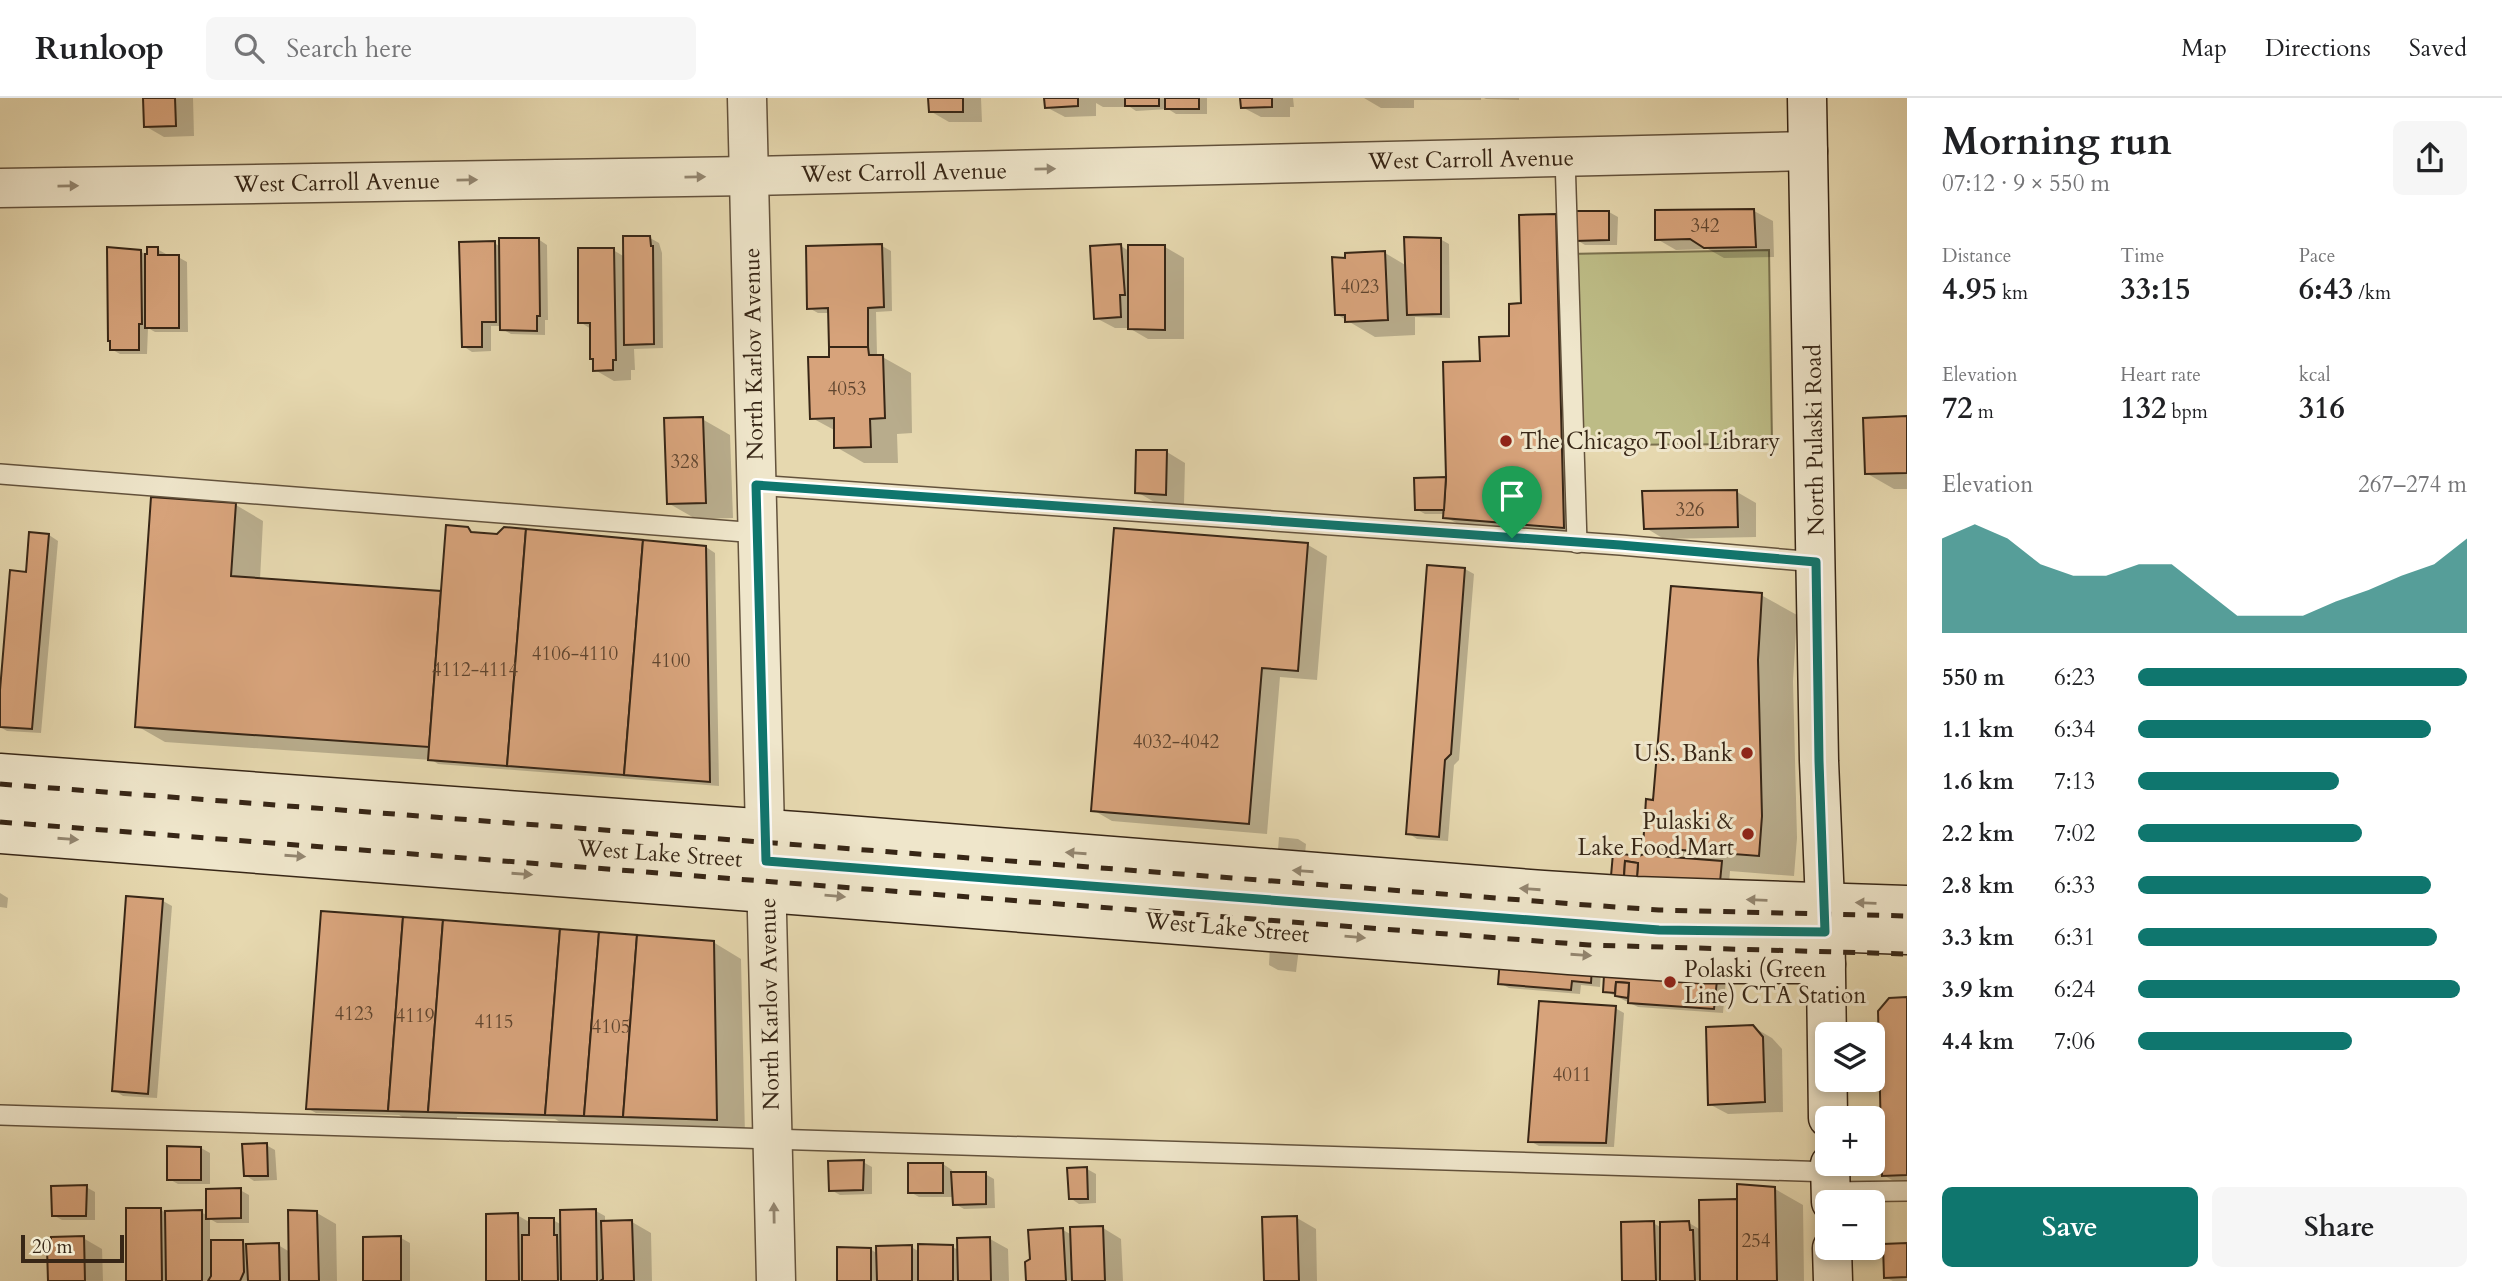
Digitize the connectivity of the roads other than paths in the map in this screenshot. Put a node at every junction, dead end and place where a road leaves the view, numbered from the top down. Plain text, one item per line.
1 (747, 98) edge
2 (1807, 98) edge
3 (1808, 151) junction
4 (1565, 157) junction
5 (749, 176) junction
6 (0, 188) edge
7 (0, 474) edge
8 (756, 485) junction
9 (758, 533) junction
10 (1577, 543) junction
11 (1816, 562) junction
12 (0, 773) edge
13 (0, 803) edge
14 (0, 834) edge
15 (766, 861) junction
16 (1907, 905) edge
17 (1825, 932) junction
18 (1907, 935) edge
19 (1828, 1106) edge
20 (0, 1115) edge
21 (773, 1139) junction
22 (1831, 1183) edge
23 (1907, 1191) edge
24 (1832, 1260) edge
25 (776, 1281) edge
26 (1833, 1281) edge

1 - 5 main road, North Karlov Avenue
2 - 3 main road, North Pulaski Road
3 - 4 main road, West Carroll Avenue
3 - 11 main road, North Pulaski Road
5 -> 4 main road, West Carroll Avenue
4 - 10 lane
6 -> 5 main road, West Carroll Avenue
5 - 8 main road, North Karlov Avenue
7 - 9 lane
8 - 9 main road, North Karlov Avenue
8 - 10 lane
9 - 15 main road, North Karlov Avenue
10 - 11 lane
11 - 17 main road, North Pulaski Road
12 - 15 main road, West Lake Street
13 - 15 main road, West Lake Street
14 -> 15 main road, West Lake Street
15 - 17 main road, West Lake Street
15 - 21 main road, North Karlov Avenue
16 -> 17 main road
17 - 18 main road, West Lake Street
17 - 19 main road, North Pulaski Road
20 - 21 lane
21 - 22 lane
25 -> 21 main road, North Karlov Avenue
22 - 23 lane
24 - 26 main road

